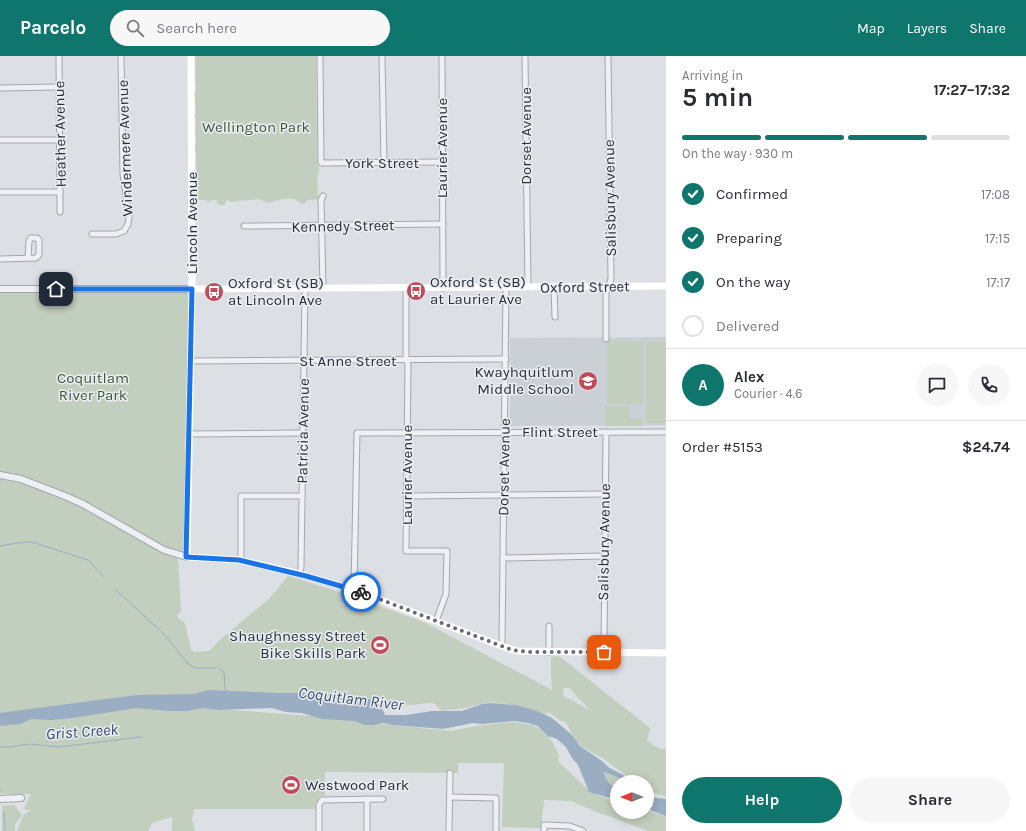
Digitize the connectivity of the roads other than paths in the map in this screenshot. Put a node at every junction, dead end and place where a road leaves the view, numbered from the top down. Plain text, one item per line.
1 (59, 56) edge
2 (121, 56) edge
3 (191, 56) edge
4 (320, 56) edge
5 (382, 56) edge
6 (442, 56) edge
7 (525, 56) edge
8 (608, 56) edge
9 (59, 87) junction
10 (0, 88) edge
11 (0, 140) edge
12 (60, 140) junction
13 (442, 162) junction
14 (384, 163) junction
15 (0, 192) edge
16 (60, 192) junction
17 (323, 196) dead end
18 (60, 212) dead end
19 (443, 224) junction
20 (244, 226) dead end
21 (322, 226) junction
22 (92, 234) dead end
23 (28, 258) dead end
24 (0, 259) edge
25 (666, 286) edge
26 (506, 287) junction
27 (608, 287) junction
28 (305, 288) junction
29 (323, 288) junction
30 (406, 288) junction
31 (443, 288) junction
32 (528, 288) junction
33 (554, 288) junction
34 (0, 289) edge
35 (192, 289) junction
36 (555, 317) dead end
37 (606, 339) dead end
38 (506, 359) junction
39 (407, 360) junction
40 (191, 361) junction
41 (304, 361) junction
42 (504, 432) junction
43 (606, 432) junction
44 (666, 432) edge
45 (303, 433) junction
46 (407, 433) junction
47 (189, 434) junction
48 (0, 475) edge
49 (605, 494) junction
50 (503, 495) junction
51 (302, 496) junction
52 (406, 496) junction
53 (604, 556) junction
54 (186, 557) junction
55 (503, 558) junction
56 (241, 560) junction
57 (300, 574) junction
58 (354, 590) junction
59 (436, 621) junction
60 (549, 626) dead end
61 (502, 646) junction
62 (549, 652) junction
63 (604, 652) junction
64 (666, 653) edge
65 (450, 773) dead end
66 (450, 797) junction
67 (21, 798) dead end
68 (383, 798) dead end
69 (0, 799) edge
70 (367, 799) junction
71 (544, 828) edge
72 (319, 831) edge
73 (367, 831) edge
74 (449, 831) edge
75 (496, 831) edge
76 (583, 831) edge

1 - 9 street, Heather Avenue
2 - 22 street, Windermere Avenue
3 - 35 main road, Lincoln Avenue
4 - 14 street, York Street
5 - 14 street
6 - 13 street, Laurier Avenue
7 - 32 street, Dorset Avenue
8 - 27 street, Salisbury Avenue
9 - 10 street
9 - 12 street, Heather Avenue
11 - 12 street
12 - 16 street, Heather Avenue
13 - 14 street, York Street
13 - 19 street, Laurier Avenue
15 - 16 street
16 - 18 street, Heather Avenue
17 - 21 street
19 - 21 street, Kennedy Street
19 - 31 street, Laurier Avenue
20 - 21 street, Kennedy Street
21 - 29 street
23 - 24 street
25 - 27 main road, Oxford Street
26 - 31 main road, Oxford Street
26 - 32 main road, Oxford Street
26 - 38 street, Dorset Avenue
27 - 33 main road, Oxford Street
27 - 37 street, Salisbury Avenue
28 - 29 main road, Oxford Street
28 - 35 main road, Oxford Street
28 - 41 street, Patricia Avenue
29 - 30 main road, Oxford Street
30 - 31 main road, Oxford Street
30 - 39 street, Laurier Avenue
32 - 33 main road, Oxford Street
33 - 36 street
34 - 35 street, Oxford Street
35 - 40 main road, Lincoln Avenue
38 - 39 street, St Anne Street
38 - 42 street, Dorset Avenue
39 - 41 street, St Anne Street
39 - 46 street, Laurier Avenue
40 - 41 street, St Anne Street
40 - 47 main road, Lincoln Avenue
41 - 45 street, Patricia Avenue
42 - 43 street, Flint Street
42 - 46 street, Flint Street
42 - 50 street, Dorset Avenue
43 - 44 street, Flint Street
43 - 49 street, Salisbury Avenue
45 - 47 street
45 - 51 street, Patricia Avenue
46 - 52 street, Laurier Avenue
46 - 58 street, Flint Street
47 - 54 main road, Lincoln Avenue
48 - 54 street
49 - 50 street
49 - 53 street, Salisbury Avenue
50 - 52 street
50 - 55 street, Dorset Avenue
51 - 56 street
51 - 57 street, Patricia Avenue
52 - 59 street, Laurier Avenue
53 - 55 street
53 - 63 street, Salisbury Avenue
54 - 56 main road
55 - 61 street, Dorset Avenue
56 - 57 main road
57 - 58 main road
58 - 59 main road
59 - 61 main road
60 - 62 street
61 - 62 main road
62 - 63 main road
63 - 64 main road
65 - 66 street
66 - 74 street
66 - 75 street
67 - 69 street
68 - 70 street
70 - 72 street
70 - 73 street
71 - 76 street

